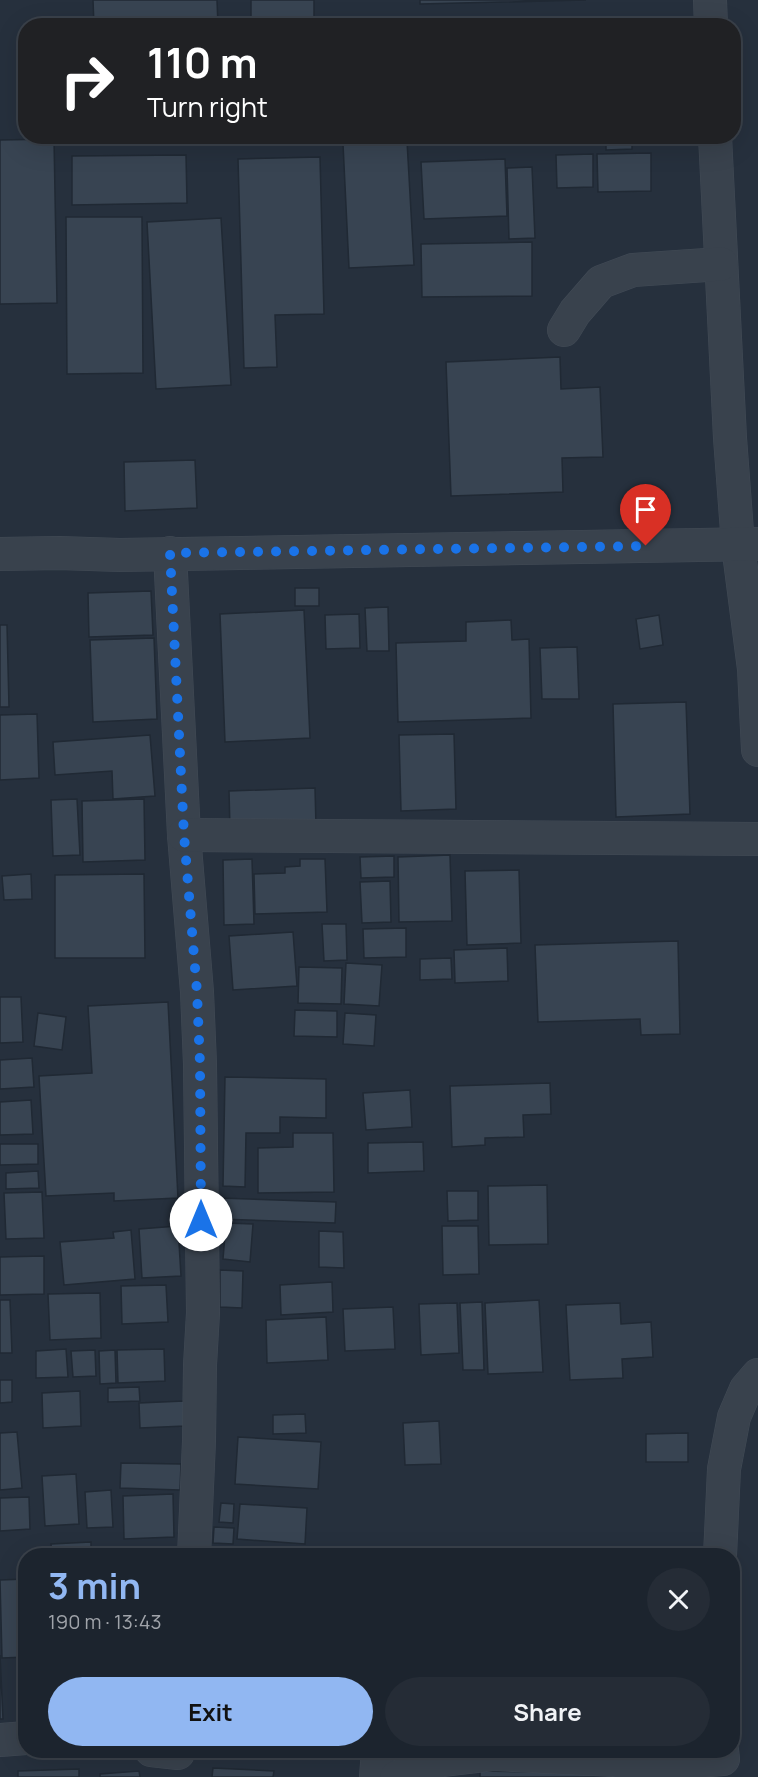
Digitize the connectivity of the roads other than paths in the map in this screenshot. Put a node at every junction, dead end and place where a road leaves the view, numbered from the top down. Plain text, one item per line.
1 (710, 0) edge
2 (711, 18) edge
3 (715, 144) edge
4 (721, 264) junction
5 (564, 330) dead end
6 (748, 545) edge
7 (170, 553) junction
8 (0, 554) edge
9 (758, 750) edge
10 (184, 835) junction
11 (758, 839) edge
12 (758, 1376) edge
13 (194, 1548) edge
14 (720, 1548) edge
15 (18, 1739) edge
16 (0, 1740) edge
17 (377, 1758) edge
18 (459, 1758) edge
19 (574, 1758) edge
20 (723, 1762) edge
21 (376, 1777) edge
22 (397, 1777) edge

1 - 2 street
3 - 4 street
4 - 5 street
4 - 6 street
6 - 7 street
6 - 9 street
7 - 8 street
7 - 10 street
10 - 11 street
10 - 13 street
12 - 14 street
15 - 16 street
17 - 21 street
18 - 22 street
19 - 20 street

